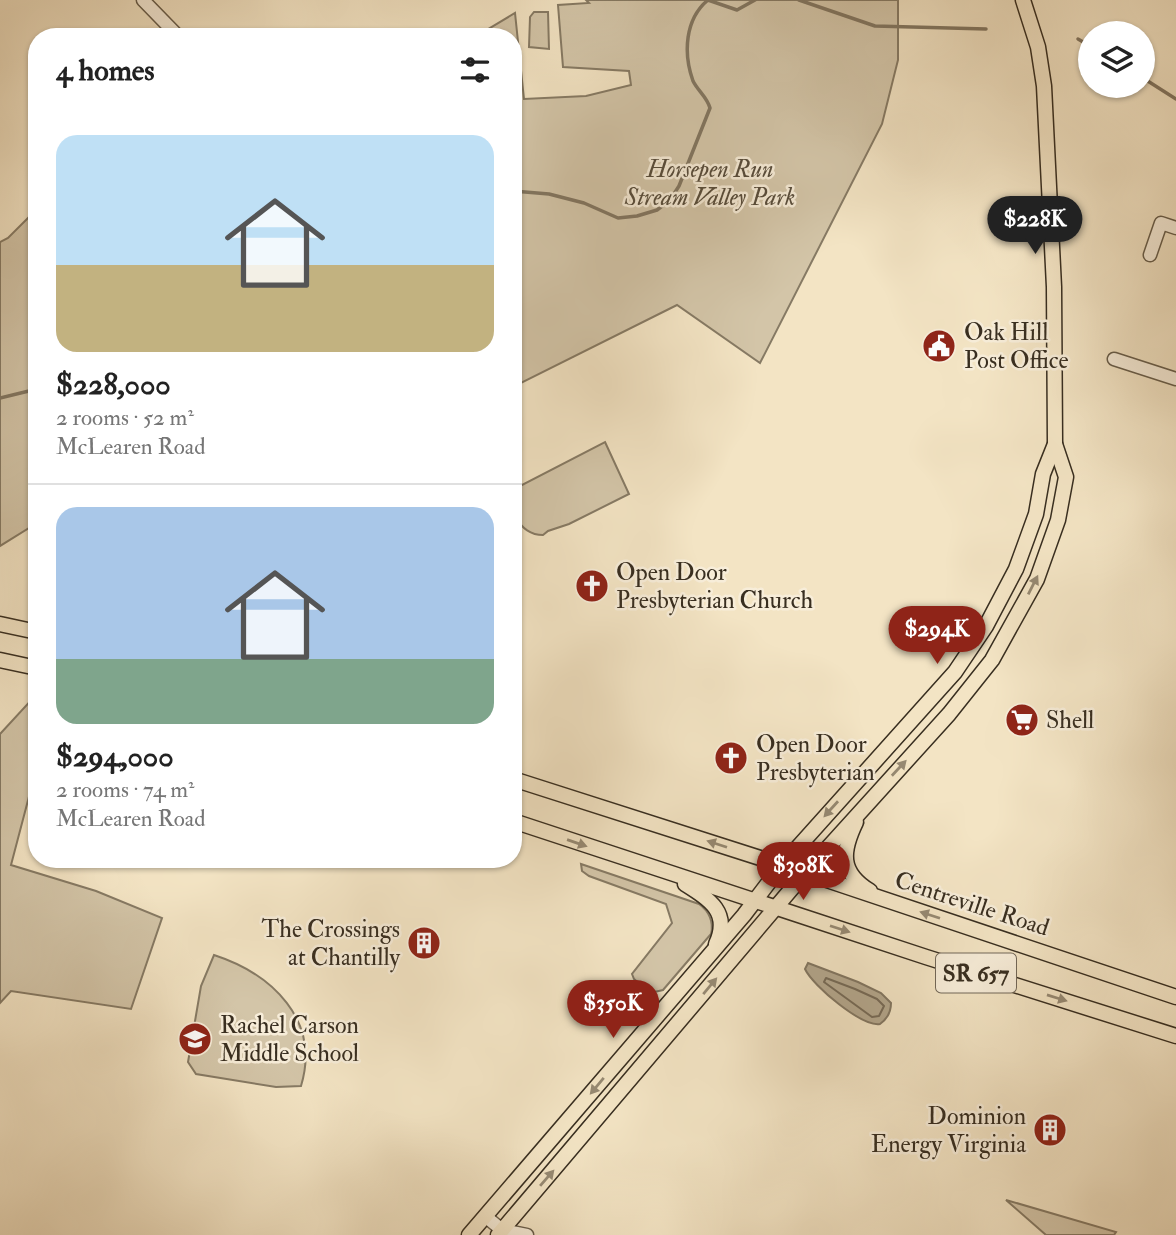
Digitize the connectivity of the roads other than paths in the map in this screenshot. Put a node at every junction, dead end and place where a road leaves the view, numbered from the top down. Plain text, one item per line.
1 (143, 0) edge
2 (1023, 0) edge
3 (170, 28) edge
4 (1176, 228) edge
5 (1150, 255) dead end
6 (1114, 359) dead end
7 (1176, 379) edge
8 (1055, 444) junction
9 (0, 624) edge
10 (28, 630) edge
11 (0, 660) edge
12 (28, 666) edge
13 (522, 782) edge
14 (871, 799) junction
15 (522, 824) edge
16 (782, 865) junction
17 (666, 872) junction
18 (805, 873) junction
19 (883, 899) junction
20 (755, 901) junction
21 (776, 908) junction
22 (714, 949) junction
23 (1176, 997) edge
24 (1176, 1036) edge
25 (485, 1216) junction
26 (502, 1233) edge
27 (468, 1235) edge
28 (527, 1235) edge

1 - 3 street
2 - 8 main road
4 - 5 street
6 - 7 street
14 -> 8 main road
8 -> 16 main road
9 - 10 main road
11 - 12 main road
16 -> 13 main road, Centreville Road / SR 657
14 - 18 main road
14 - 19 main road
15 -> 17 main road, SR 657
16 - 18 main road, Centreville Road / SR 657
16 - 20 main road
17 - 20 main road, SR 657
17 - 22 main road
18 - 19 main road, Centreville Road / SR 657
18 - 21 main road
23 -> 19 main road, Centreville Road / SR 657
20 - 21 main road, SR 657
20 - 22 main road
21 -> 24 main road, SR 657
26 -> 21 main road
22 -> 25 main road
25 - 26 street
25 - 27 main road
26 - 28 street

